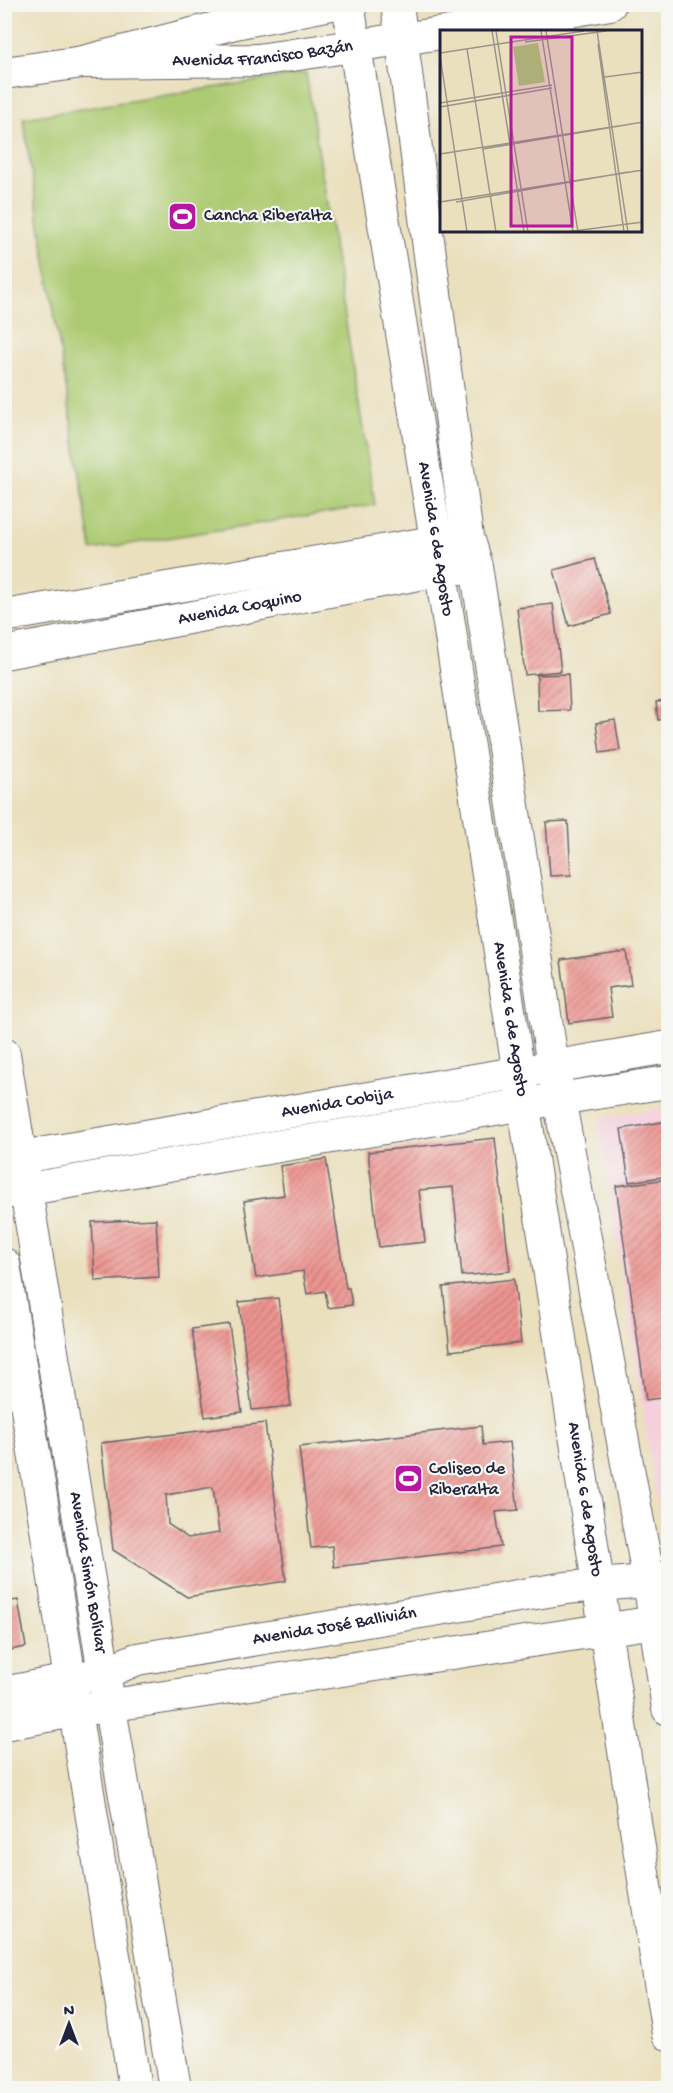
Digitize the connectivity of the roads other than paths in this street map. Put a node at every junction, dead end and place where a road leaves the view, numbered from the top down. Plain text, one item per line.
1 (331, 4) edge
2 (348, 4) edge
3 (397, 4) edge
4 (610, 4) edge
5 (460, 30) edge
6 (440, 33) edge
7 (403, 39) junction
8 (355, 45) junction
9 (83, 62) junction
10 (4, 73) edge
11 (471, 551) junction
12 (438, 555) junction
13 (4, 616) edge
14 (4, 653) edge
15 (669, 1047) edge
16 (4, 1054) edge
17 (553, 1066) junction
18 (520, 1073) junction
19 (669, 1082) edge
20 (560, 1100) junction
21 (525, 1104) junction
22 (12, 1158) edge
23 (15, 1192) edge
24 (4, 1264) edge
25 (659, 1580) edge
26 (599, 1585) junction
27 (662, 1621) edge
28 (606, 1630) junction
29 (104, 1673) junction
30 (69, 1680) junction
31 (4, 1693) edge
32 (110, 1707) junction
33 (669, 1708) edge
34 (74, 1712) junction
35 (4, 1724) edge
36 (669, 2034) edge
37 (135, 2088) edge
38 (175, 2088) edge

1 - 9 street, Avenida Francisco Bazán
2 - 8 street, Avenida 6 de Agosto
3 - 7 street, Avenida 6 de Agosto
4 - 5 street
6 - 7 street, Avenida Francisco Bazán
7 - 8 street, Avenida Francisco Bazán
7 - 11 street, Avenida 6 de Agosto
8 - 9 street, Avenida Francisco Bazán
8 - 12 street, Avenida 6 de Agosto
9 - 10 street, Avenida Francisco Bazán
11 - 12 street, Avenida Coquino
11 - 17 street, Avenida 6 de Agosto
12 - 13 street, Avenida Coquino
12 - 14 street, Avenida Coquino
12 - 18 street, Avenida 6 de Agosto
15 - 17 street, Avenida Cobija
16 - 22 street, Avenida Simón Bolívar
17 - 18 street, Avenida Cobija
17 - 20 street, Avenida 6 de Agosto
18 - 21 street, Avenida 6 de Agosto
18 - 22 street, Avenida Cobija
19 - 20 street, Avenida Cobija
20 - 21 street, Avenida Cobija
20 - 25 street, Avenida 6 de Agosto
21 - 23 street, Avenida Cobija
21 - 26 street, Avenida 6 de Agosto
22 - 23 street, Avenida Simón Bolívar
23 - 29 street, Avenida Simón Bolívar
24 - 30 street, Avenida Simón Bolívar
25 - 26 street, Avenida José Ballivián
25 - 27 street, Avenida 6 de Agosto
26 - 28 street, Avenida 6 de Agosto
26 - 29 street, Avenida José Ballivián
27 - 28 street
27 - 33 street, Avenida 6 de Agosto
28 - 32 street
28 - 36 street, Avenida 6 de Agosto
29 - 30 street, Avenida José Ballivián
29 - 32 street, Avenida Simón Bolívar
30 - 31 street, Avenida José Ballivián
30 - 34 street, Avenida Simón Bolívar
32 - 34 street
32 - 38 street, Avenida Simón Bolívar
34 - 35 street
34 - 37 street, Avenida Simón Bolívar

